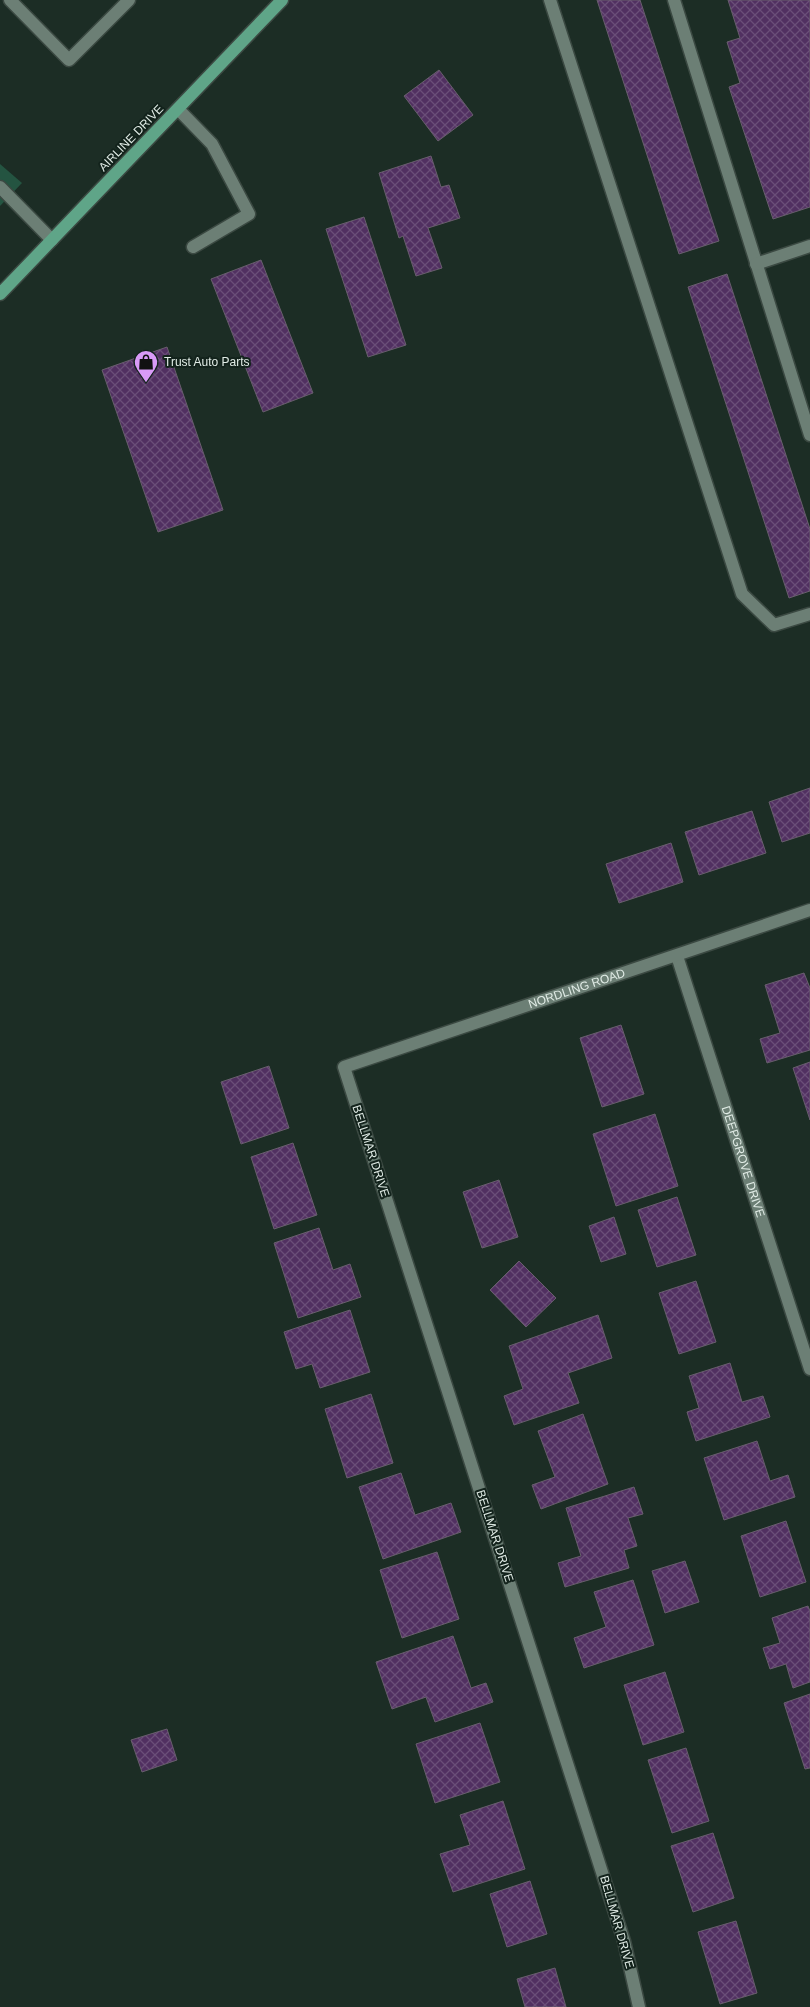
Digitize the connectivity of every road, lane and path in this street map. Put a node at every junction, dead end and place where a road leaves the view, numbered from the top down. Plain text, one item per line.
1 (10, 0) edge
2 (129, 0) edge
3 (282, 0) edge
4 (550, 0) edge
5 (674, 0) edge
6 (178, 110) junction
7 (0, 187) edge
8 (52, 240) junction
9 (810, 246) edge
10 (193, 247) dead end
11 (756, 264) junction
12 (0, 294) edge
13 (810, 435) edge
14 (810, 614) edge
15 (810, 910) edge
16 (678, 956) junction
17 (344, 1068) joint
18 (810, 1369) edge
19 (639, 2007) edge

1 - 2 street
3 - 6 main road, AIRLINE DRIVE
4 - 14 street
5 - 11 street
6 - 8 main road, AIRLINE DRIVE
6 - 10 street
7 - 8 street
8 - 12 main road, AIRLINE DRIVE
9 - 11 street
11 - 13 street
15 - 16 street, NORDLING ROAD
16 - 17 street, NORDLING ROAD
16 - 18 street, DEEPGROVE DRIVE
17 - 19 street, BELLMAR DRIVE

